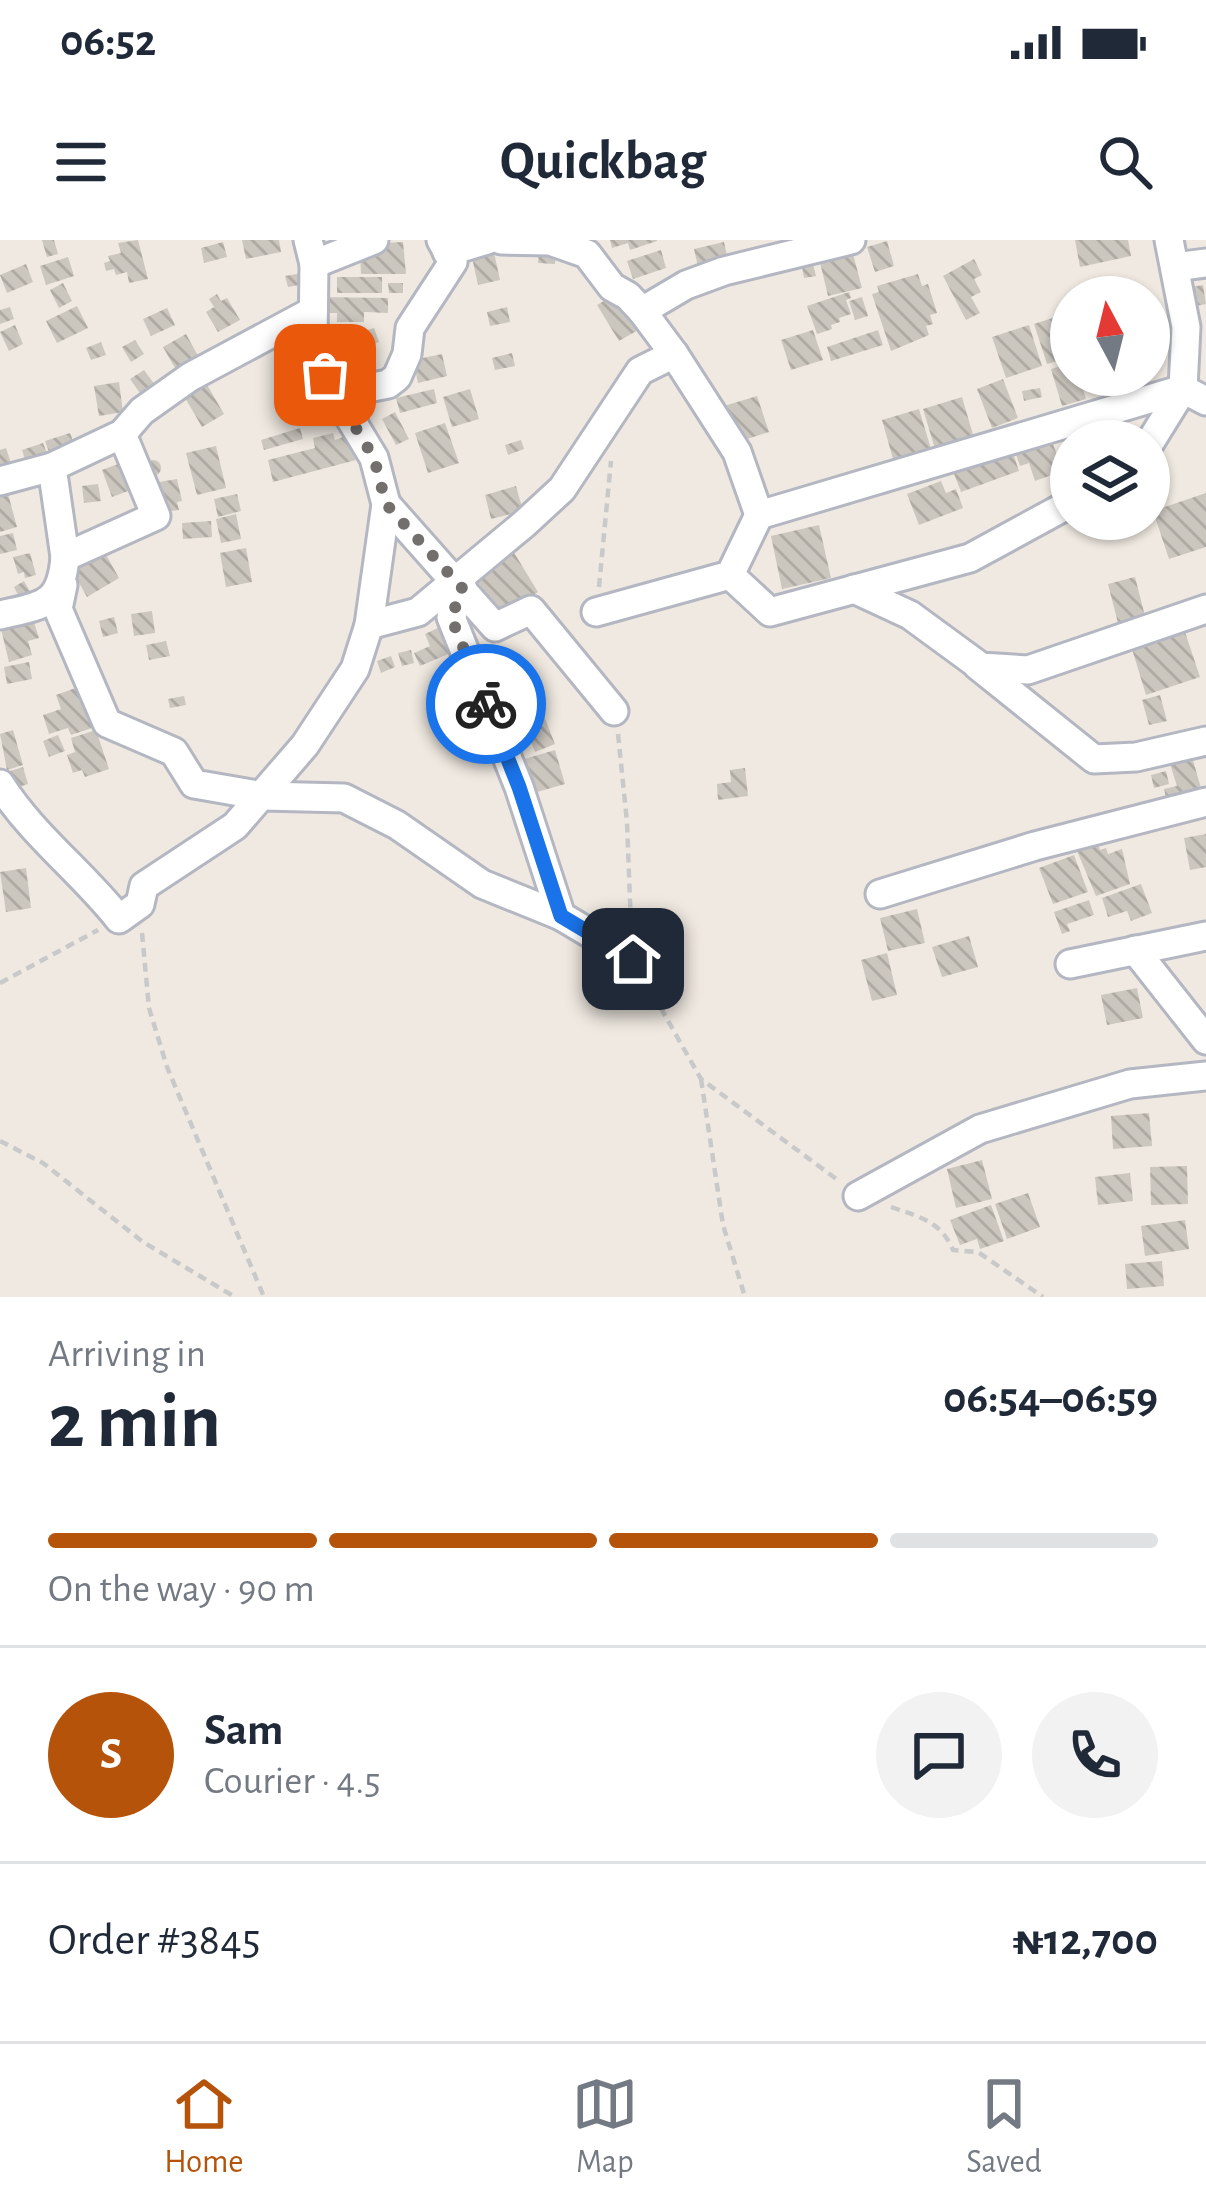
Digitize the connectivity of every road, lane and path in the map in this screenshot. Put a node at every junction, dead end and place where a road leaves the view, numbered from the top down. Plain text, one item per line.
1 (374, 240) edge
2 (487, 240) edge
3 (501, 240) edge
4 (550, 240) edge
5 (851, 240) edge
6 (444, 246) edge
7 (311, 252) edge
8 (1172, 254) edge
9 (1206, 263) edge
10 (313, 311) junction
11 (642, 311) junction
12 (674, 354) junction
13 (336, 395) junction
14 (1194, 395) edge
15 (614, 408) junction
16 (1170, 421) edge
17 (122, 434) junction
18 (52, 467) junction
19 (0, 481) edge
20 (386, 504) junction
21 (1050, 514) edge
22 (759, 515) junction
23 (730, 575) junction
24 (459, 585) junction
25 (56, 589) junction
26 (854, 589) junction
27 (1206, 610) edge
28 (596, 612) joint
29 (0, 615) edge
30 (369, 626) junction
31 (975, 663) junction
32 (614, 711) joint
33 (1206, 741) edge
34 (0, 784) edge
35 (263, 796) junction
36 (1206, 802) edge
37 (880, 894) dead end
38 (130, 911) junction
39 (561, 916) junction
40 (1206, 935) edge
41 (1135, 950) junction
42 (633, 959) junction
43 (1070, 964) dead end
44 (0, 983) edge
45 (1206, 1040) edge
46 (1206, 1076) edge
47 (701, 1079) junction
48 (0, 1142) edge
49 (859, 1196) junction
50 (235, 1297) edge
51 (264, 1297) edge
52 (745, 1297) edge
53 (1042, 1297) edge

1 - 7 street
2 - 6 street
3 - 4 street
4 - 11 street
5 - 11 street
6 - 13 street
7 - 10 street
8 - 9 street
8 - 14 street
10 - 13 street
10 - 17 street
11 - 12 street
12 - 15 street
12 - 22 street
13 - 20 street
14 - 16 street
14 - 22 street
15 - 24 street
15 - 28 path
17 - 18 street
17 - 25 street
18 - 19 street
18 - 25 street
20 - 24 street
20 - 30 street
21 - 26 street
22 - 23 street
23 - 26 street
23 - 28 street
24 - 30 street
24 - 32 street
24 - 39 street
25 - 29 street
25 - 35 street
26 - 31 street
27 - 31 street
30 - 35 street
31 - 33 street
32 - 42 path
34 - 38 street
35 - 38 street
35 - 39 street
36 - 37 street
38 - 44 path
38 - 51 path
39 - 42 street
40 - 41 street
41 - 43 street
41 - 45 street
42 - 47 path
46 - 49 street
47 - 49 path
47 - 52 path
48 - 50 path
49 - 53 path

